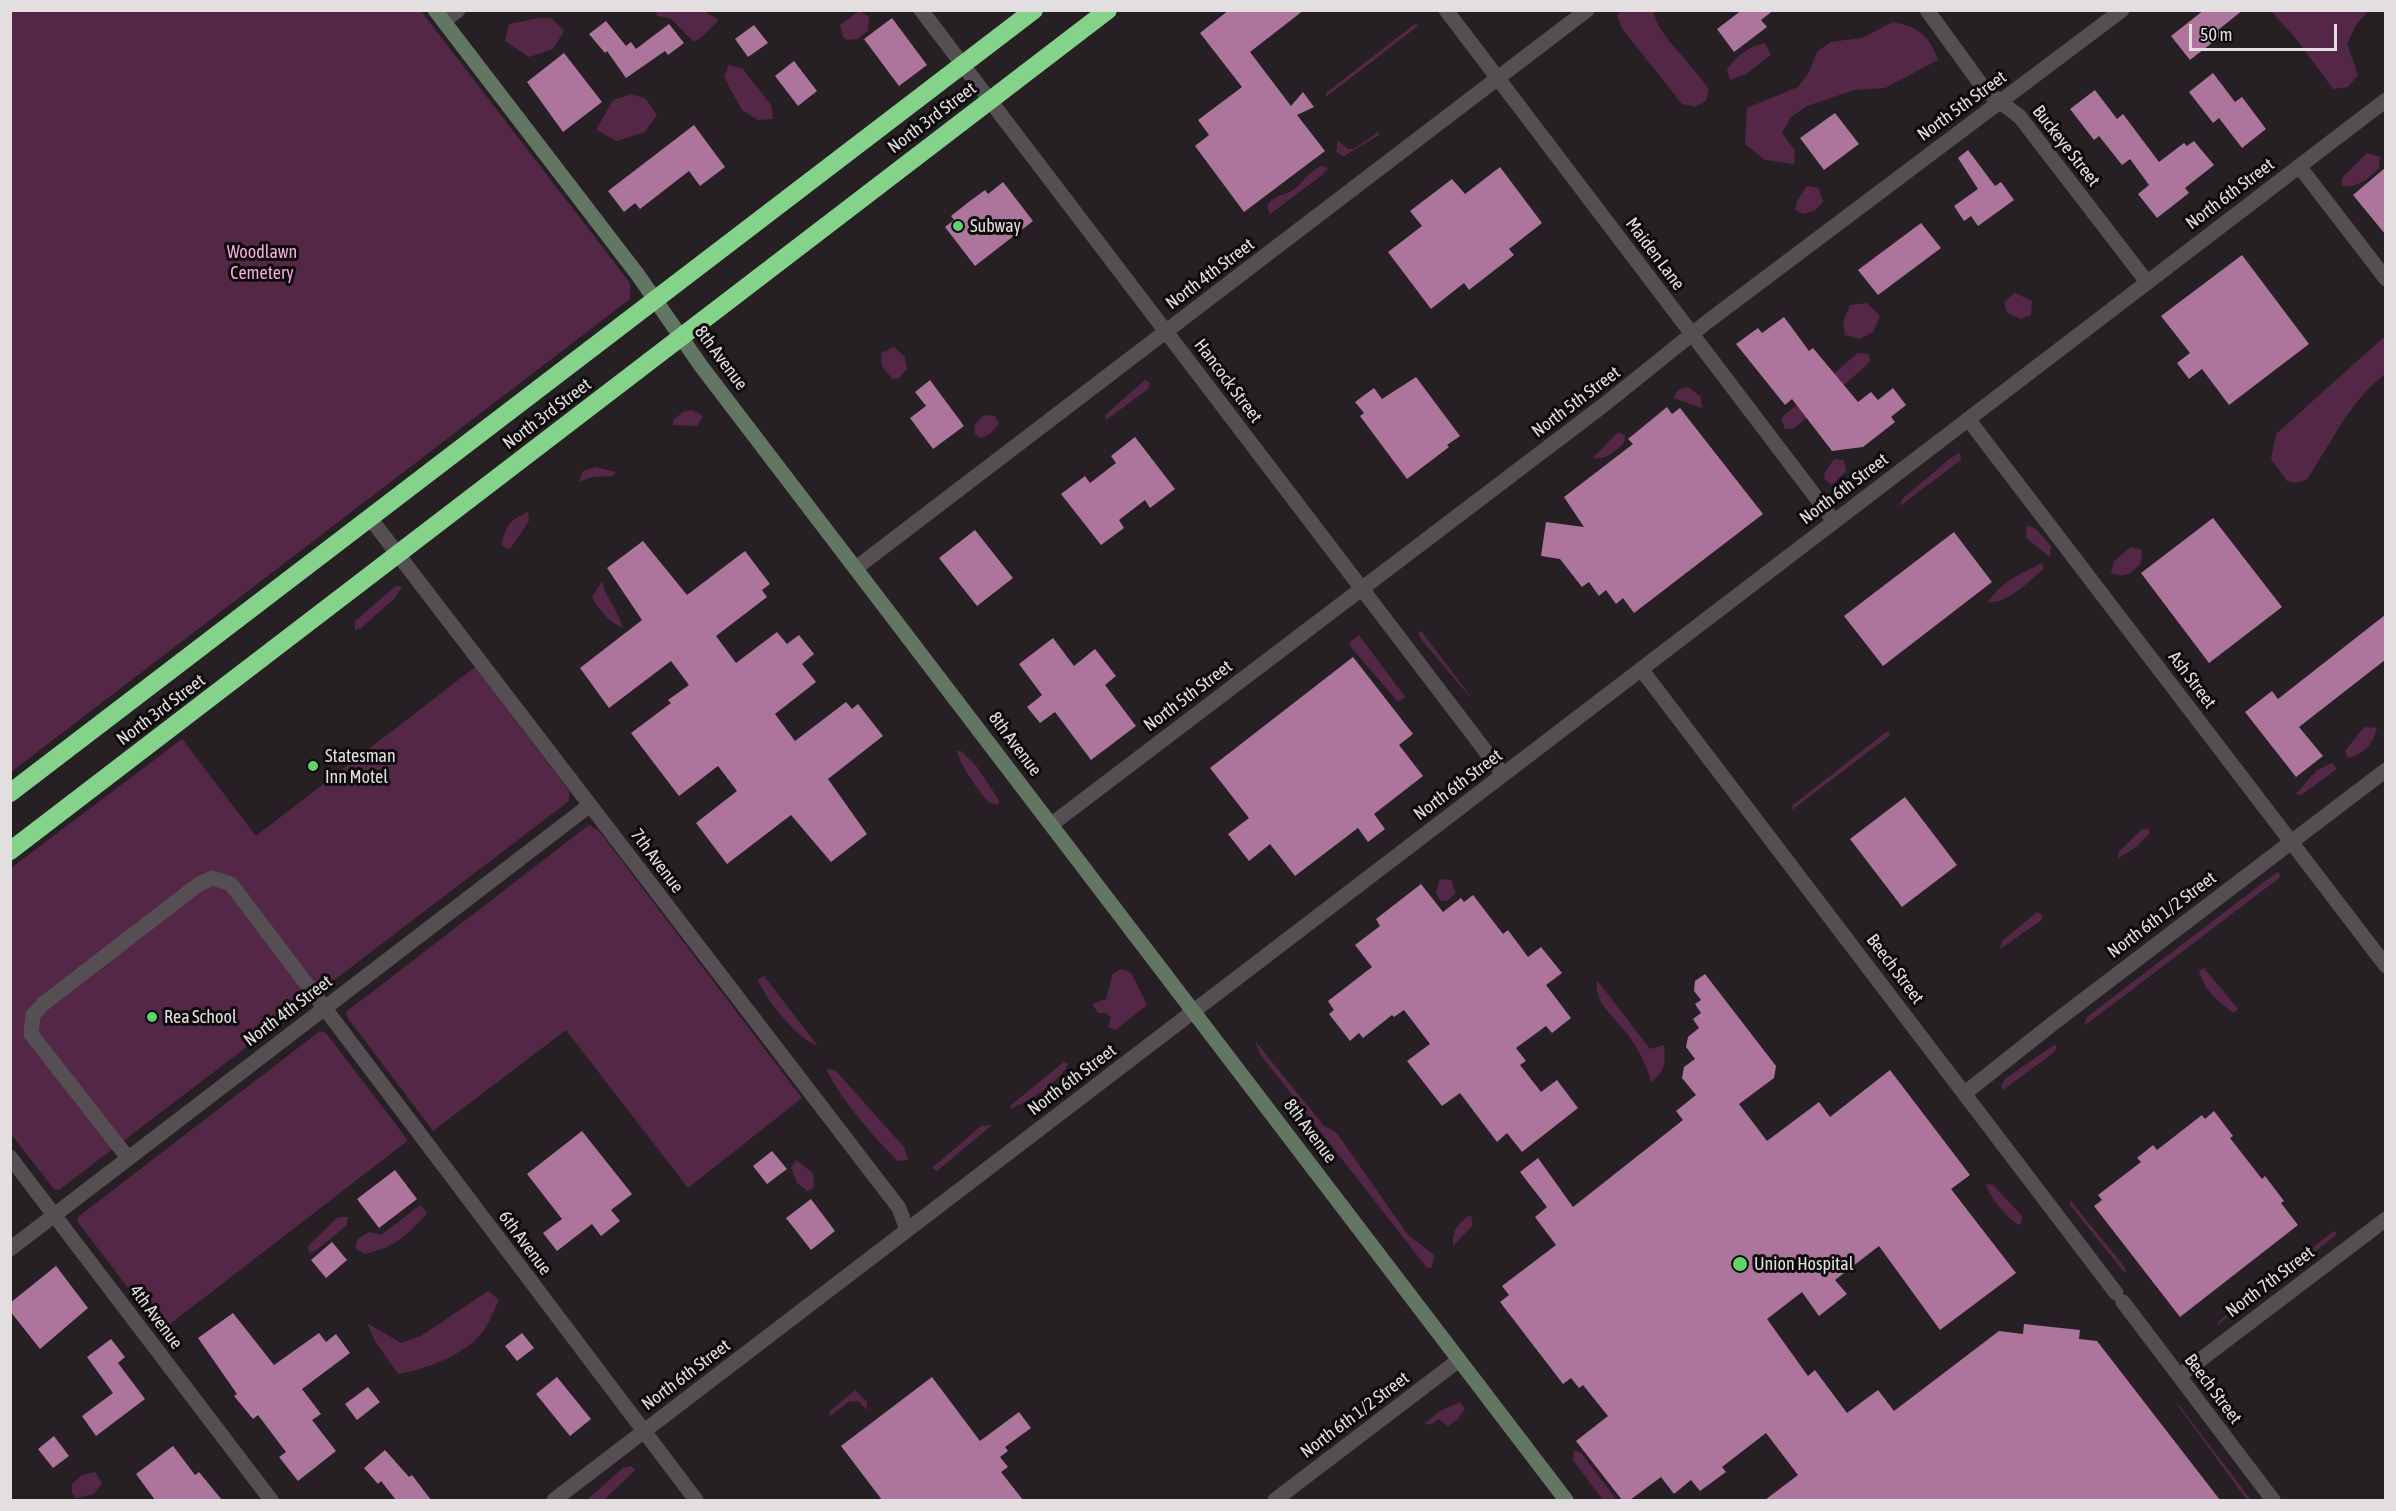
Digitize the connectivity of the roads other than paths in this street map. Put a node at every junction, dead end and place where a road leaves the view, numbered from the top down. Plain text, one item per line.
1 (458, 10) edge
2 (921, 10) edge
3 (1034, 10) edge
4 (1108, 10) edge
5 (1446, 10) edge
6 (1587, 10) edge
7 (1927, 10) edge
8 (2122, 10) edge
9 (439, 16) edge
10 (963, 65) junction
11 (1498, 80) junction
12 (2385, 100) edge
13 (990, 101) junction
14 (2000, 102) junction
15 (2299, 166) junction
16 (2385, 279) edge
17 (2147, 282) junction
18 (655, 300) junction
19 (1166, 332) junction
20 (1692, 335) junction
21 (682, 338) junction
22 (1968, 419) junction
23 (370, 518) junction
24 (1834, 521) junction
25 (398, 554) junction
26 (856, 568) junction
27 (1361, 589) junction
28 (1641, 669) junction
29 (2385, 770) edge
30 (1503, 774) junction
31 (10, 793) edge
32 (590, 804) junction
33 (1052, 824) junction
34 (2291, 841) junction
35 (10, 851) edge
36 (2385, 966) edge
37 (324, 1008) junction
38 (1194, 1011) junction
39 (1965, 1094) junction
40 (10, 1157) edge
41 (128, 1158) junction
42 (54, 1215) junction
43 (2385, 1219) edge
44 (908, 1230) junction
45 (10, 1249) edge
46 (1459, 1360) junction
47 (2179, 1376) junction
48 (644, 1432) junction
49 (271, 1500) edge
50 (554, 1500) edge
51 (696, 1500) edge
52 (1275, 1500) edge
53 (1566, 1500) edge
54 (2273, 1500) edge

1 - 9 street
2 - 10 street, Hancock Street
3 - 10 highway, North 3rd Street
4 - 13 highway, North 3rd Street
5 - 11 street, Maiden Lane
6 - 11 street, North 4th Street
7 - 14 street, Buckeye Street
8 - 14 street, North 5th Street
9 - 18 street, 8th Avenue
10 - 13 street, Hancock Street
10 - 18 highway, North 3rd Street
11 - 19 street, North 4th Street
11 - 20 street, Maiden Lane
12 - 15 street, North 6th Street
13 - 19 street, Hancock Street
13 - 21 highway, North 3rd Street
14 - 17 street, Buckeye Street
14 - 20 street, North 5th Street
15 - 16 street
15 - 17 street, North 6th Street
17 - 22 street, North 6th Street
18 - 21 street, 8th Avenue
18 - 23 highway, North 3rd Street
19 - 26 street, North 4th Street
19 - 27 street, Hancock Street
20 - 24 street, Maiden Lane
20 - 27 street, North 5th Street
21 - 25 highway, North 3rd Street
21 - 26 street, 8th Avenue
22 - 24 street, North 6th Street
22 - 34 street, Ash Street
23 - 25 street, 7th Avenue
23 - 31 highway, North 3rd Street
24 - 28 street, North 6th Street
25 - 32 street, 7th Avenue
25 - 35 highway, North 3rd Street
26 - 33 street, 8th Avenue
27 - 30 street, Hancock Street
27 - 33 street, North 5th Street
28 - 30 street, North 6th Street
28 - 39 street, Beech Street
29 - 34 street, North 6th 1/2 Street
30 - 38 street, North 6th Street
32 - 37 street, North 4th Street
32 - 44 street, 7th Avenue
33 - 38 street, 8th Avenue
34 - 36 street, Ash Street
34 - 39 street, North 6th 1/2 Street
37 - 41 street, North 4th Street
37 - 41 street, 6th Avenue
37 - 48 street, 6th Avenue
38 - 44 street, North 6th Street
38 - 46 street, 8th Avenue
39 - 47 street, Beech Street
40 - 42 street, 4th Avenue
41 - 42 street, North 4th Street
42 - 45 street, North 4th Street
42 - 49 street, 4th Avenue
43 - 47 street, North 7th Street
44 - 48 street, North 6th Street
46 - 52 street, North 6th 1/2 Street
46 - 53 street, 8th Avenue
47 - 54 street, Beech Street
48 - 50 street, North 6th Street
48 - 51 street, 6th Avenue

